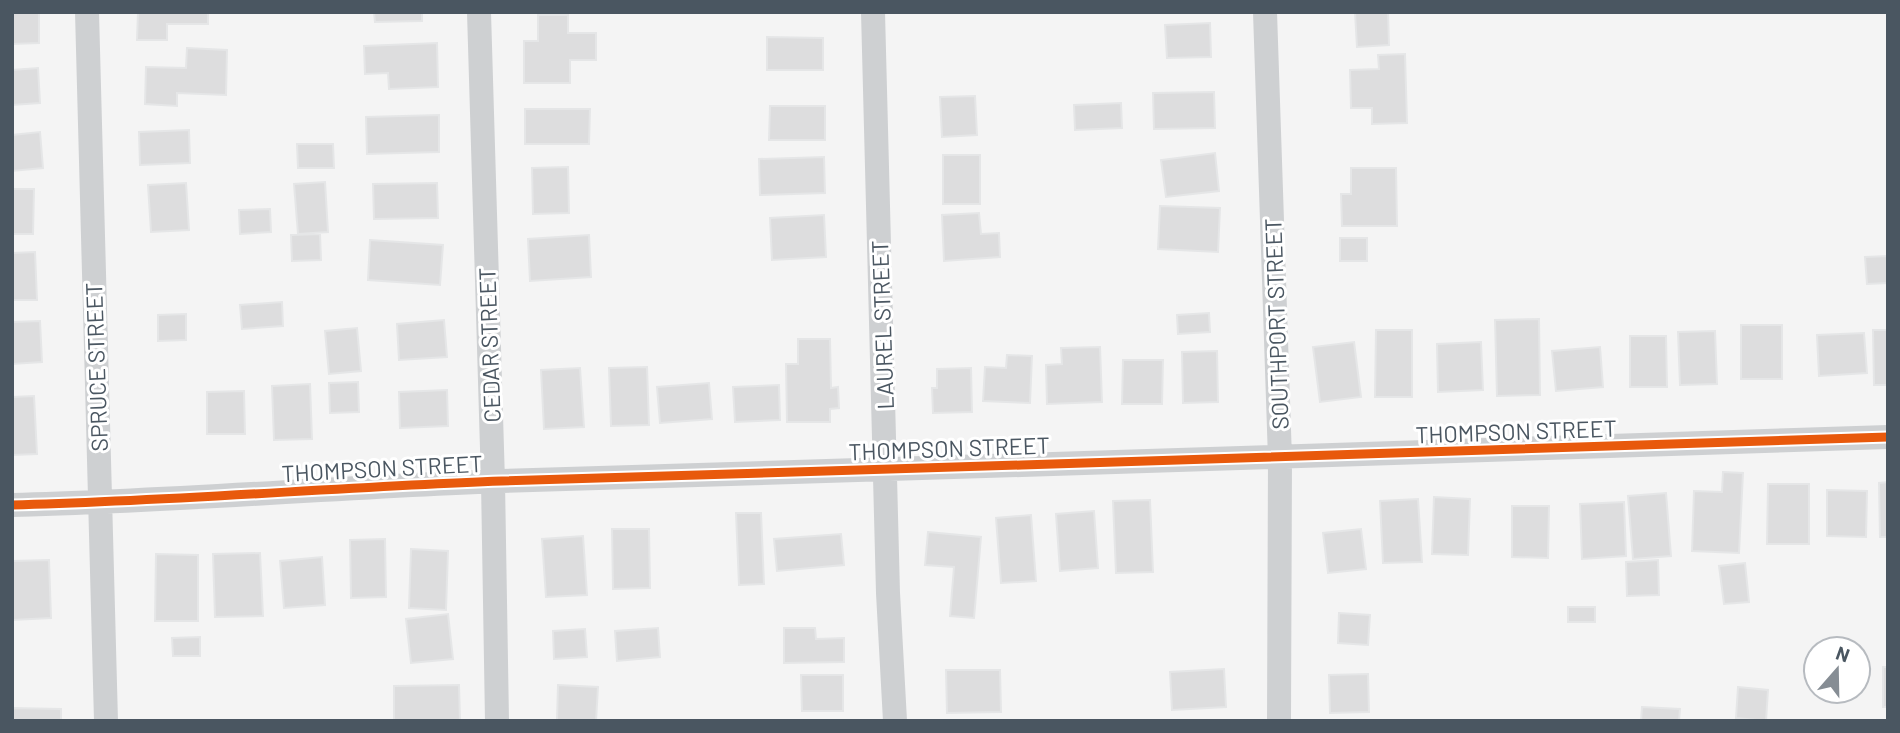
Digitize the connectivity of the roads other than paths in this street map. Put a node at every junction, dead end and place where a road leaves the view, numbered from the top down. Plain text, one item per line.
1 (87, 12) edge
2 (479, 12) edge
3 (873, 12) edge
4 (1265, 12) edge
5 (1888, 437) edge
6 (1280, 459) junction
7 (886, 468) junction
8 (493, 482) junction
9 (100, 503) junction
10 (12, 505) edge
11 (106, 721) edge
12 (497, 721) edge
13 (895, 721) edge
14 (1279, 721) edge

1 - 9 street, SPRUCE STREET
2 - 8 street, CEDAR STREET
3 - 7 street, LAUREL STREET
4 - 6 street, SOUTHPORT STREET
5 - 6 street, THOMPSON STREET
6 - 7 street, THOMPSON STREET
6 - 14 street, SOUTHPORT STREET
7 - 8 street, THOMPSON STREET
7 - 13 street, LAUREL STREET
8 - 9 street, THOMPSON STREET
8 - 12 street, CEDAR STREET
9 - 10 street, THOMPSON STREET
9 - 11 street, SPRUCE STREET

